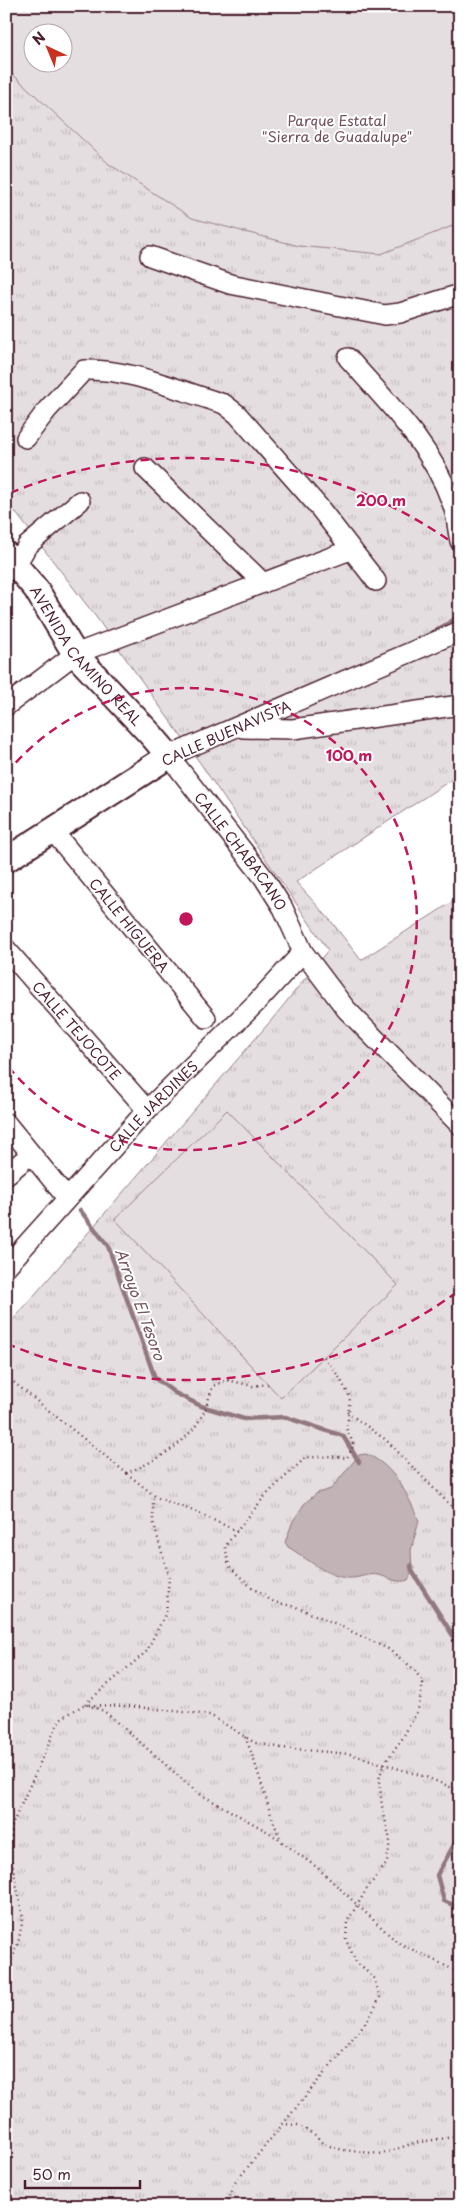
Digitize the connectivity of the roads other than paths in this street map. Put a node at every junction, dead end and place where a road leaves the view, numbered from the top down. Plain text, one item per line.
1 (150, 256) dead end
2 (460, 294) edge
3 (348, 358) dead end
4 (26, 438) dead end
5 (144, 468) dead end
6 (80, 500) dead end
7 (460, 541) edge
8 (350, 550) junction
9 (10, 564) edge
10 (376, 581) dead end
11 (263, 583) junction
12 (460, 632) edge
13 (75, 654) junction
14 (460, 705) edge
15 (6, 706) edge
16 (234, 728) junction
17 (169, 756) junction
18 (53, 831) junction
19 (6, 860) edge
20 (6, 949) edge
21 (303, 952) junction
22 (206, 1018) dead end
23 (147, 1110) junction
24 (6, 1123) edge
25 (460, 1125) edge
26 (31, 1154) junction
27 (6, 1174) edge
28 (67, 1198) junction
29 (6, 1267) edge

1 - 2 street
3 - 7 street
4 - 8 street
5 - 11 street
6 - 9 street
8 - 10 street
8 - 11 street
9 - 13 street, AVENIDA CAMINO REAL
11 - 13 street
12 - 16 street, CALLE BUENAVISTA
13 - 15 street
13 - 17 street, AVENIDA CAMINO REAL
14 - 16 street
16 - 17 street, CALLE BUENAVISTA
17 - 18 street, CALLE BUENAVISTA
17 - 21 street, CALLE CHABACANO
18 - 19 street, CALLE BUENAVISTA
18 - 22 street, CALLE HIGUERA
20 - 23 street, CALLE TEJOCOTE
21 - 23 street, CALLE JARDINES
21 - 25 street, CALLE CHABACANO
23 - 28 street, CALLE JARDINES
24 - 26 street
26 - 27 street
26 - 28 street
28 - 29 street, CALLE JARDINES

